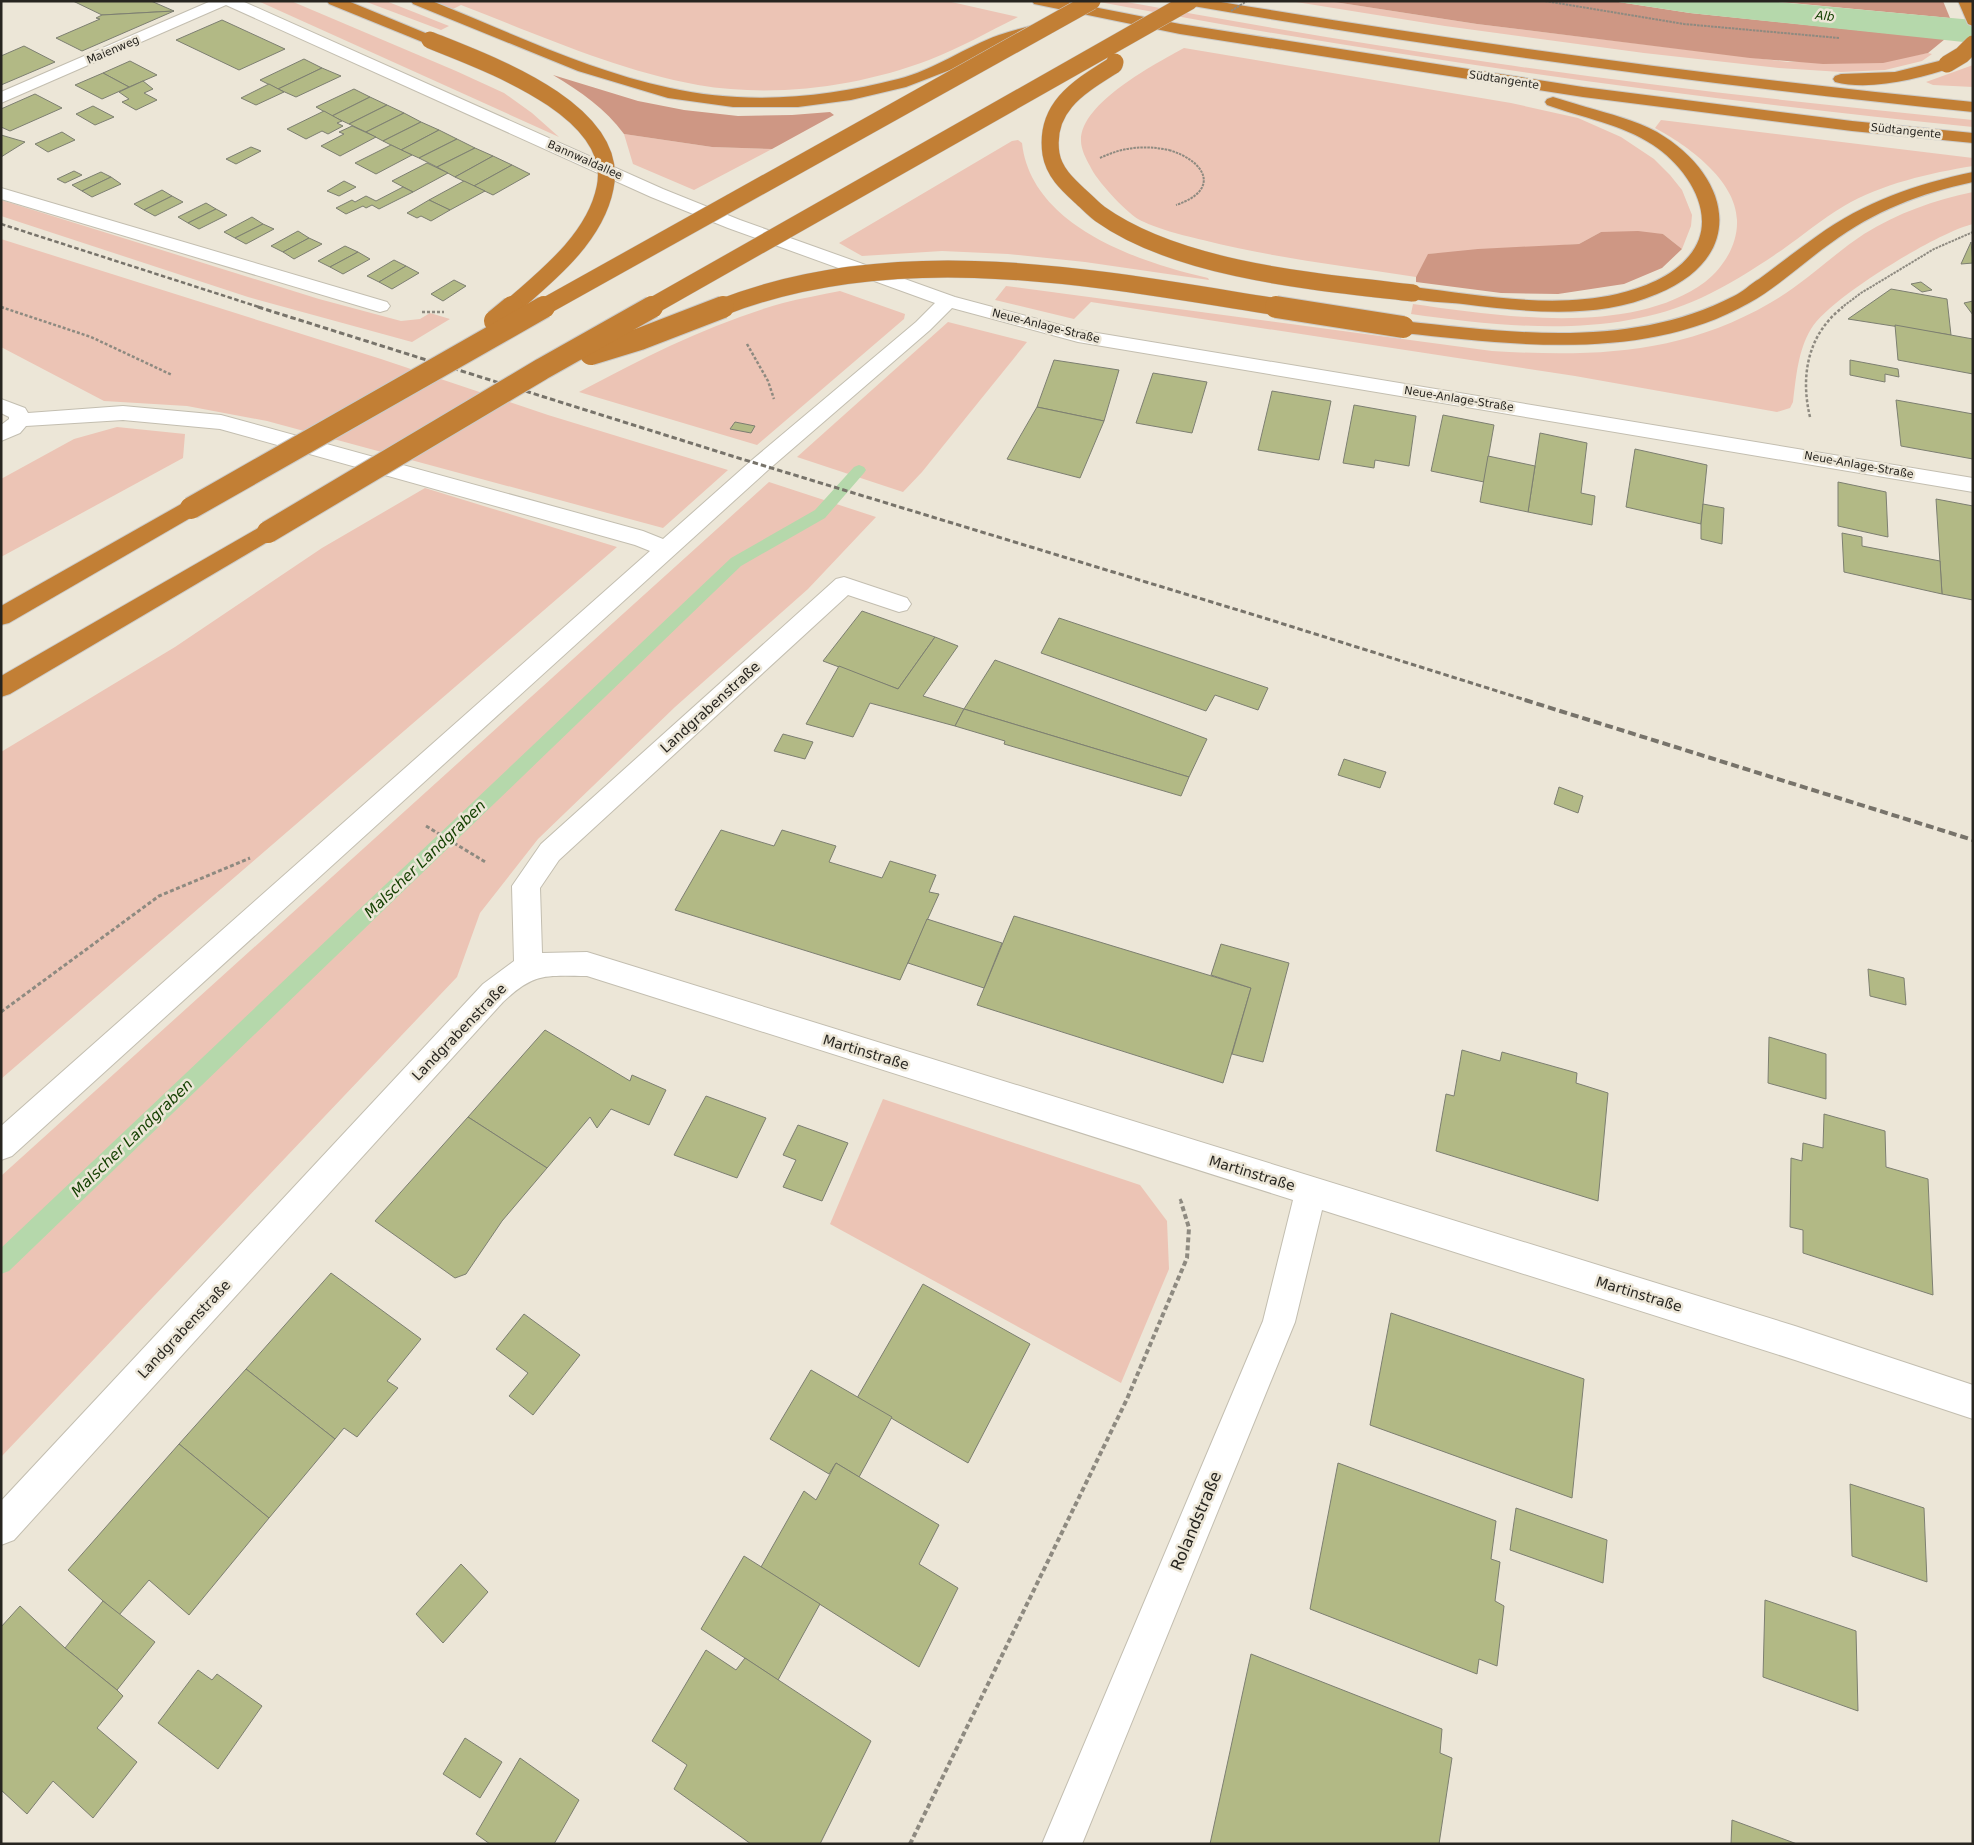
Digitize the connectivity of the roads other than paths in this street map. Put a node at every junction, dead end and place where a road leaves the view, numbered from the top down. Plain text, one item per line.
1 (224, 1) edge
2 (229, 1) edge
3 (334, 1) edge
4 (418, 1) edge
5 (1039, 1) edge
6 (1092, 1) edge
7 (1188, 1) edge
8 (1965, 1) edge
9 (1973, 21) edge
10 (1046, 27) junction
11 (1117, 44) junction
12 (1973, 44) edge
13 (1654, 72) junction
14 (1490, 78) junction
15 (1, 98) edge
16 (1973, 107) edge
17 (1973, 138) edge
18 (1973, 177) edge
19 (1, 194) edge
20 (948, 301) junction
21 (380, 306) dead end
22 (468, 349) junction
23 (542, 369) junction
24 (1, 405) edge
25 (20, 420) junction
26 (1, 434) edge
27 (1973, 485) edge
28 (668, 550) junction
29 (899, 604) dead end
30 (1, 617) edge
31 (1, 688) edge
32 (528, 968) junction
33 (1, 1146) edge
34 (1311, 1191) junction
35 (1973, 1402) edge
36 (1, 1527) edge
37 (1062, 1844) edge

1 - 15 street, Maienweg
2 - 20 street, Bannwaldallee
3 - 22 highway, bridge
4 - 10 highway, bridge
5 - 14 highway, Südtangente
6 - 10 highway, bridge
7 - 11 highway, bridge
7 - 13 highway
8 - 9 highway
10 - 22 highway, bridge
11 - 14 highway, bridge
11 - 23 highway, bridge
12 - 13 highway, bridge
13 - 16 highway
14 - 17 highway, Südtangente
18 - 23 highway, bridge
19 - 21 street
20 - 27 street, Neue-Anlage-Straße
20 - 28 street
22 - 30 highway, bridge
23 - 31 highway, bridge
24 - 25 street
25 - 26 street
25 - 28 street
28 - 33 street
29 - 32 street, Landgrabenstraße
32 - 34 street, Martinstraße
32 - 36 street, Landgrabenstraße
34 - 35 street, Martinstraße
34 - 37 street, Rolandstraße

